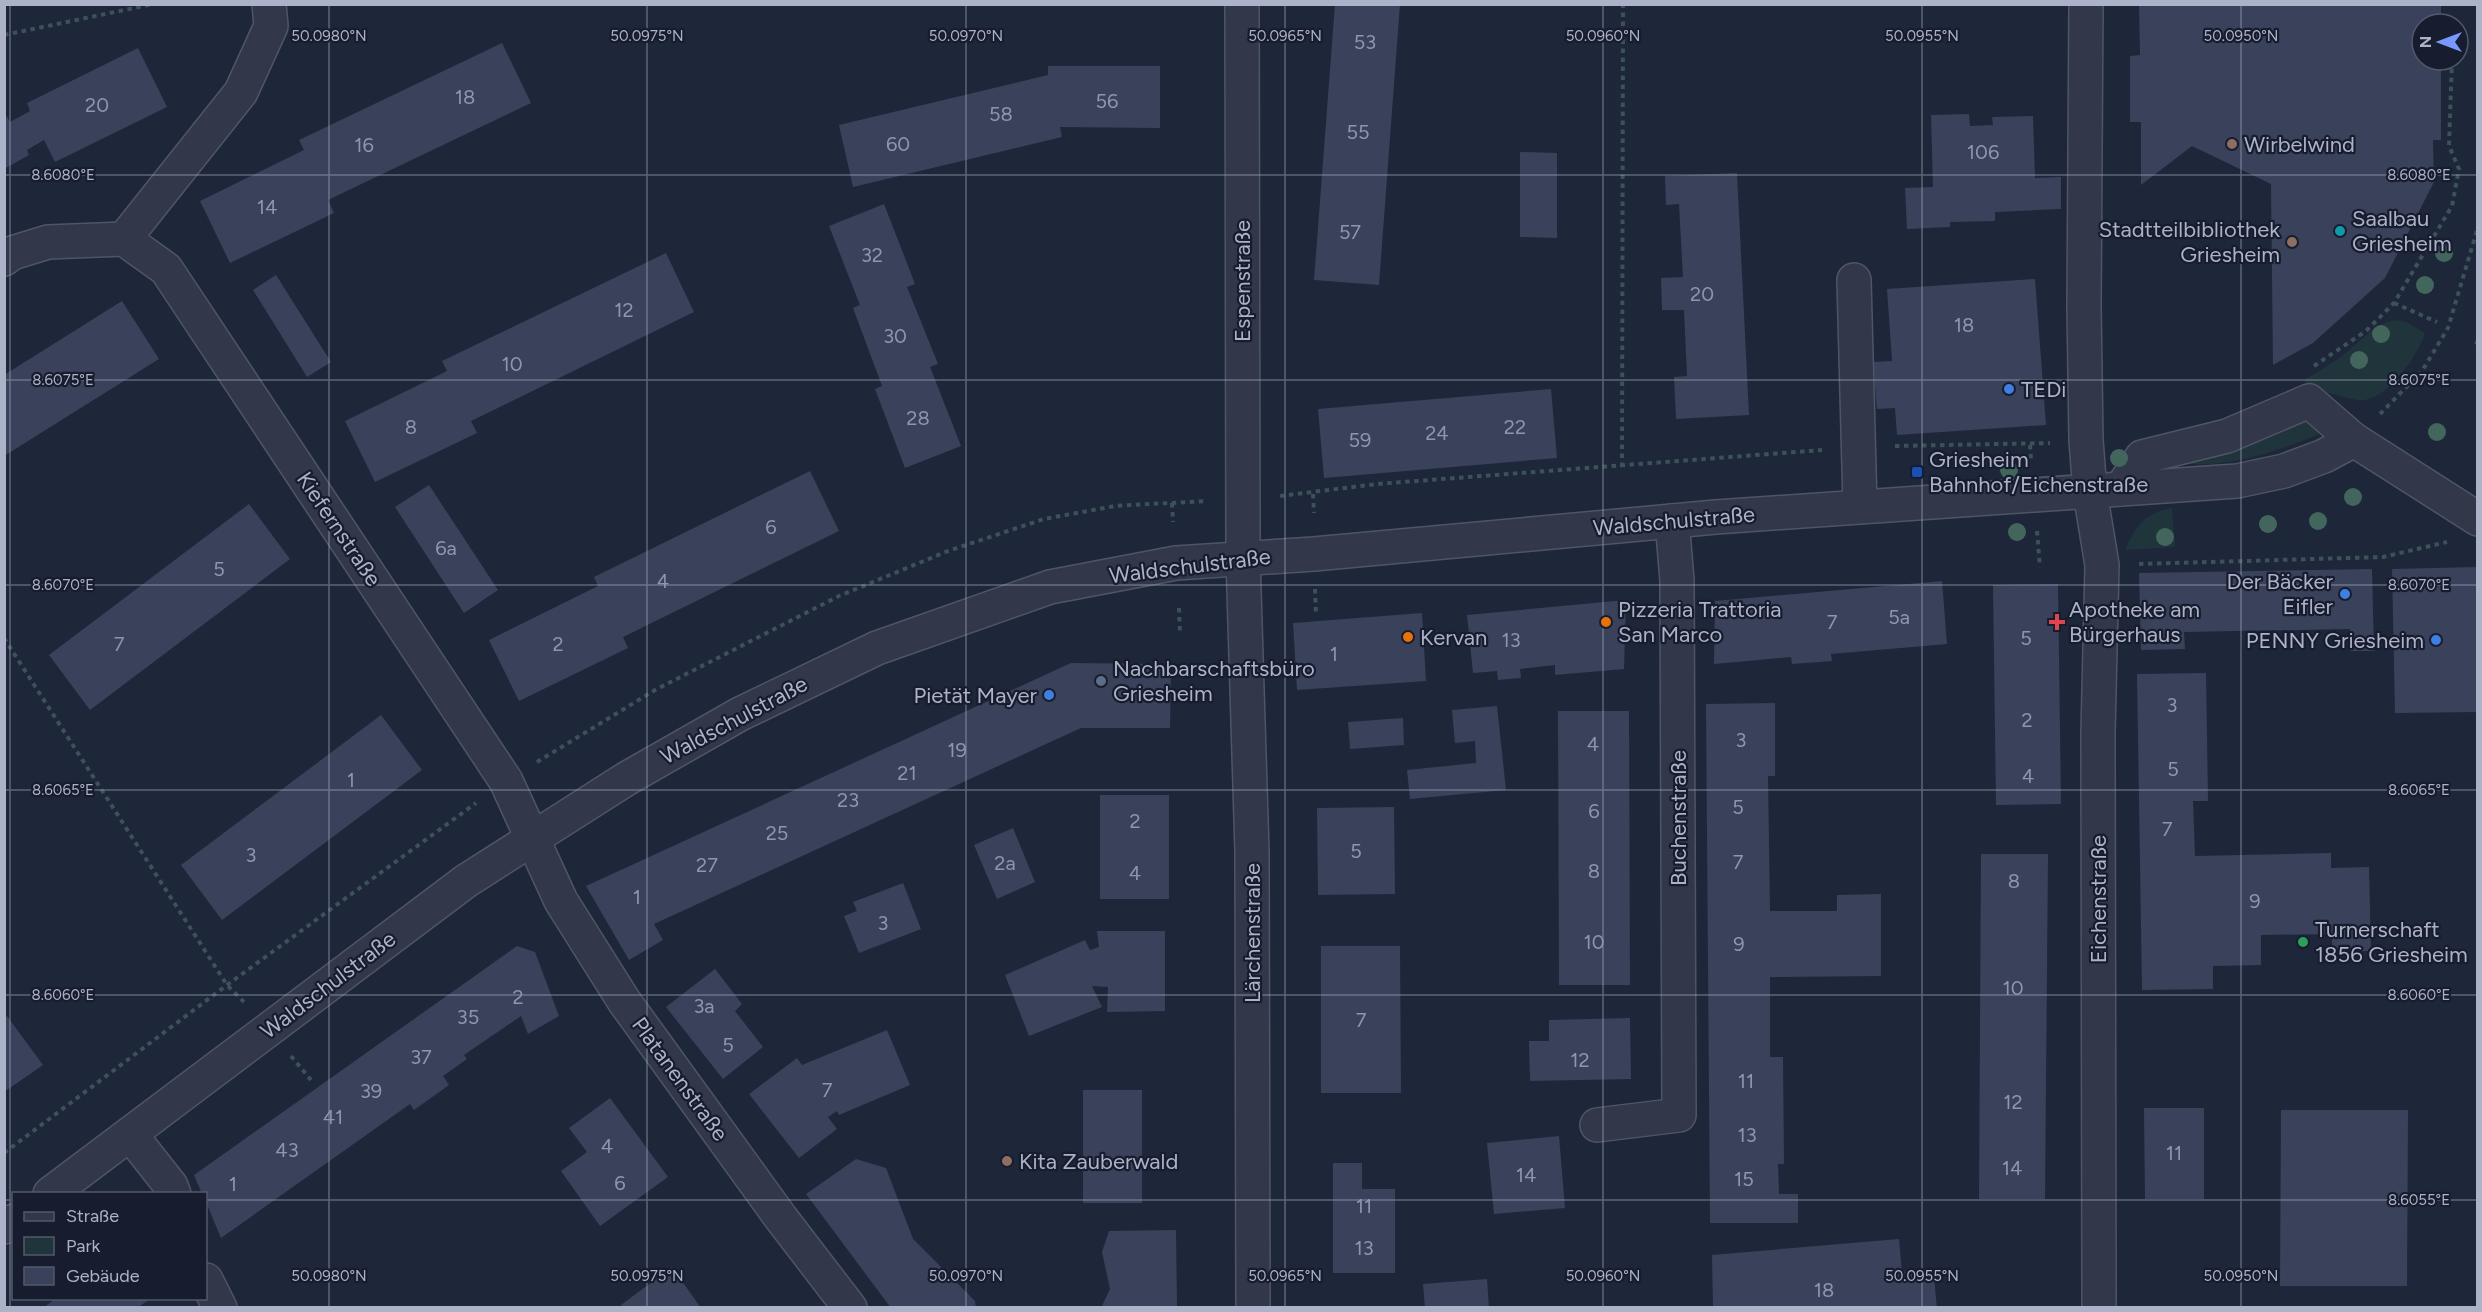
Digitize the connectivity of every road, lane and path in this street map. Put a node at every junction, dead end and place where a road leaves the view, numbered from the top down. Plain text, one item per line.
1 (153, 4) edge
2 (268, 4) edge
3 (1242, 4) edge
4 (1623, 4) edge
5 (2086, 4) edge
6 (4, 35) edge
7 (2452, 72) edge
8 (2478, 227) edge
9 (124, 239) junction
10 (4, 259) edge
11 (1854, 280) dead end
12 (2437, 322) dead end
13 (2354, 440) junction
14 (2061, 442) dead end
15 (1859, 447) junction
16 (1622, 466) junction
17 (2121, 489) junction
18 (2090, 492) junction
19 (1313, 494) junction
20 (1285, 496) dead end
21 (1201, 502) dead end
22 (1172, 503) junction
23 (1115, 506) dead end
24 (1860, 506) junction
25 (1314, 513) dead end
26 (2477, 519) edge
27 (1672, 521) junction
28 (1173, 522) dead end
29 (2037, 524) dead end
30 (1243, 558) junction
31 (2135, 565) dead end
32 (2040, 567) dead end
33 (1315, 582) dead end
34 (1179, 608) dead end
35 (1316, 615) dead end
36 (1180, 633) dead end
37 (4, 638) edge
38 (533, 837) junction
39 (269, 1029) junction
40 (311, 1080) dead end
41 (1597, 1125) dead end
42 (130, 1134) junction
43 (53, 1192) edge
44 (173, 1192) edge
45 (207, 1282) edge
46 (220, 1308) edge
47 (850, 1308) edge
48 (1253, 1308) edge
49 (2099, 1308) edge

1 - 6 path
2 - 9 street
3 - 30 street, Espenstraße
4 - 16 path
5 - 18 street, Eichenstraße
7 - 12 path
8 - 13 path
9 - 10 street
9 - 38 street, Kiefernstraße
11 - 15 street
13 - 17 street, Waldschulstraße
13 - 17 street
13 - 26 street
14 - 15 path
15 - 16 path
15 - 24 street
16 - 19 path
17 - 18 street, Waldschulstraße
18 - 24 street, Waldschulstraße
18 - 49 street, Eichenstraße
19 - 20 path
19 - 25 path
21 - 22 path
22 - 23 path
22 - 28 path
24 - 27 street, Waldschulstraße
26 - 31 path
27 - 30 street, Waldschulstraße
27 - 41 street, Buchenstraße
29 - 32 path
30 - 38 street, Waldschulstraße
30 - 48 street, Lärchenstraße
33 - 35 path
34 - 36 path
37 - 39 path
38 - 39 street, Waldschulstraße
38 - 47 street, Platanenstraße
39 - 40 path
39 - 42 street, Waldschulstraße
42 - 43 street, Waldschulstraße
42 - 44 street
45 - 46 street

